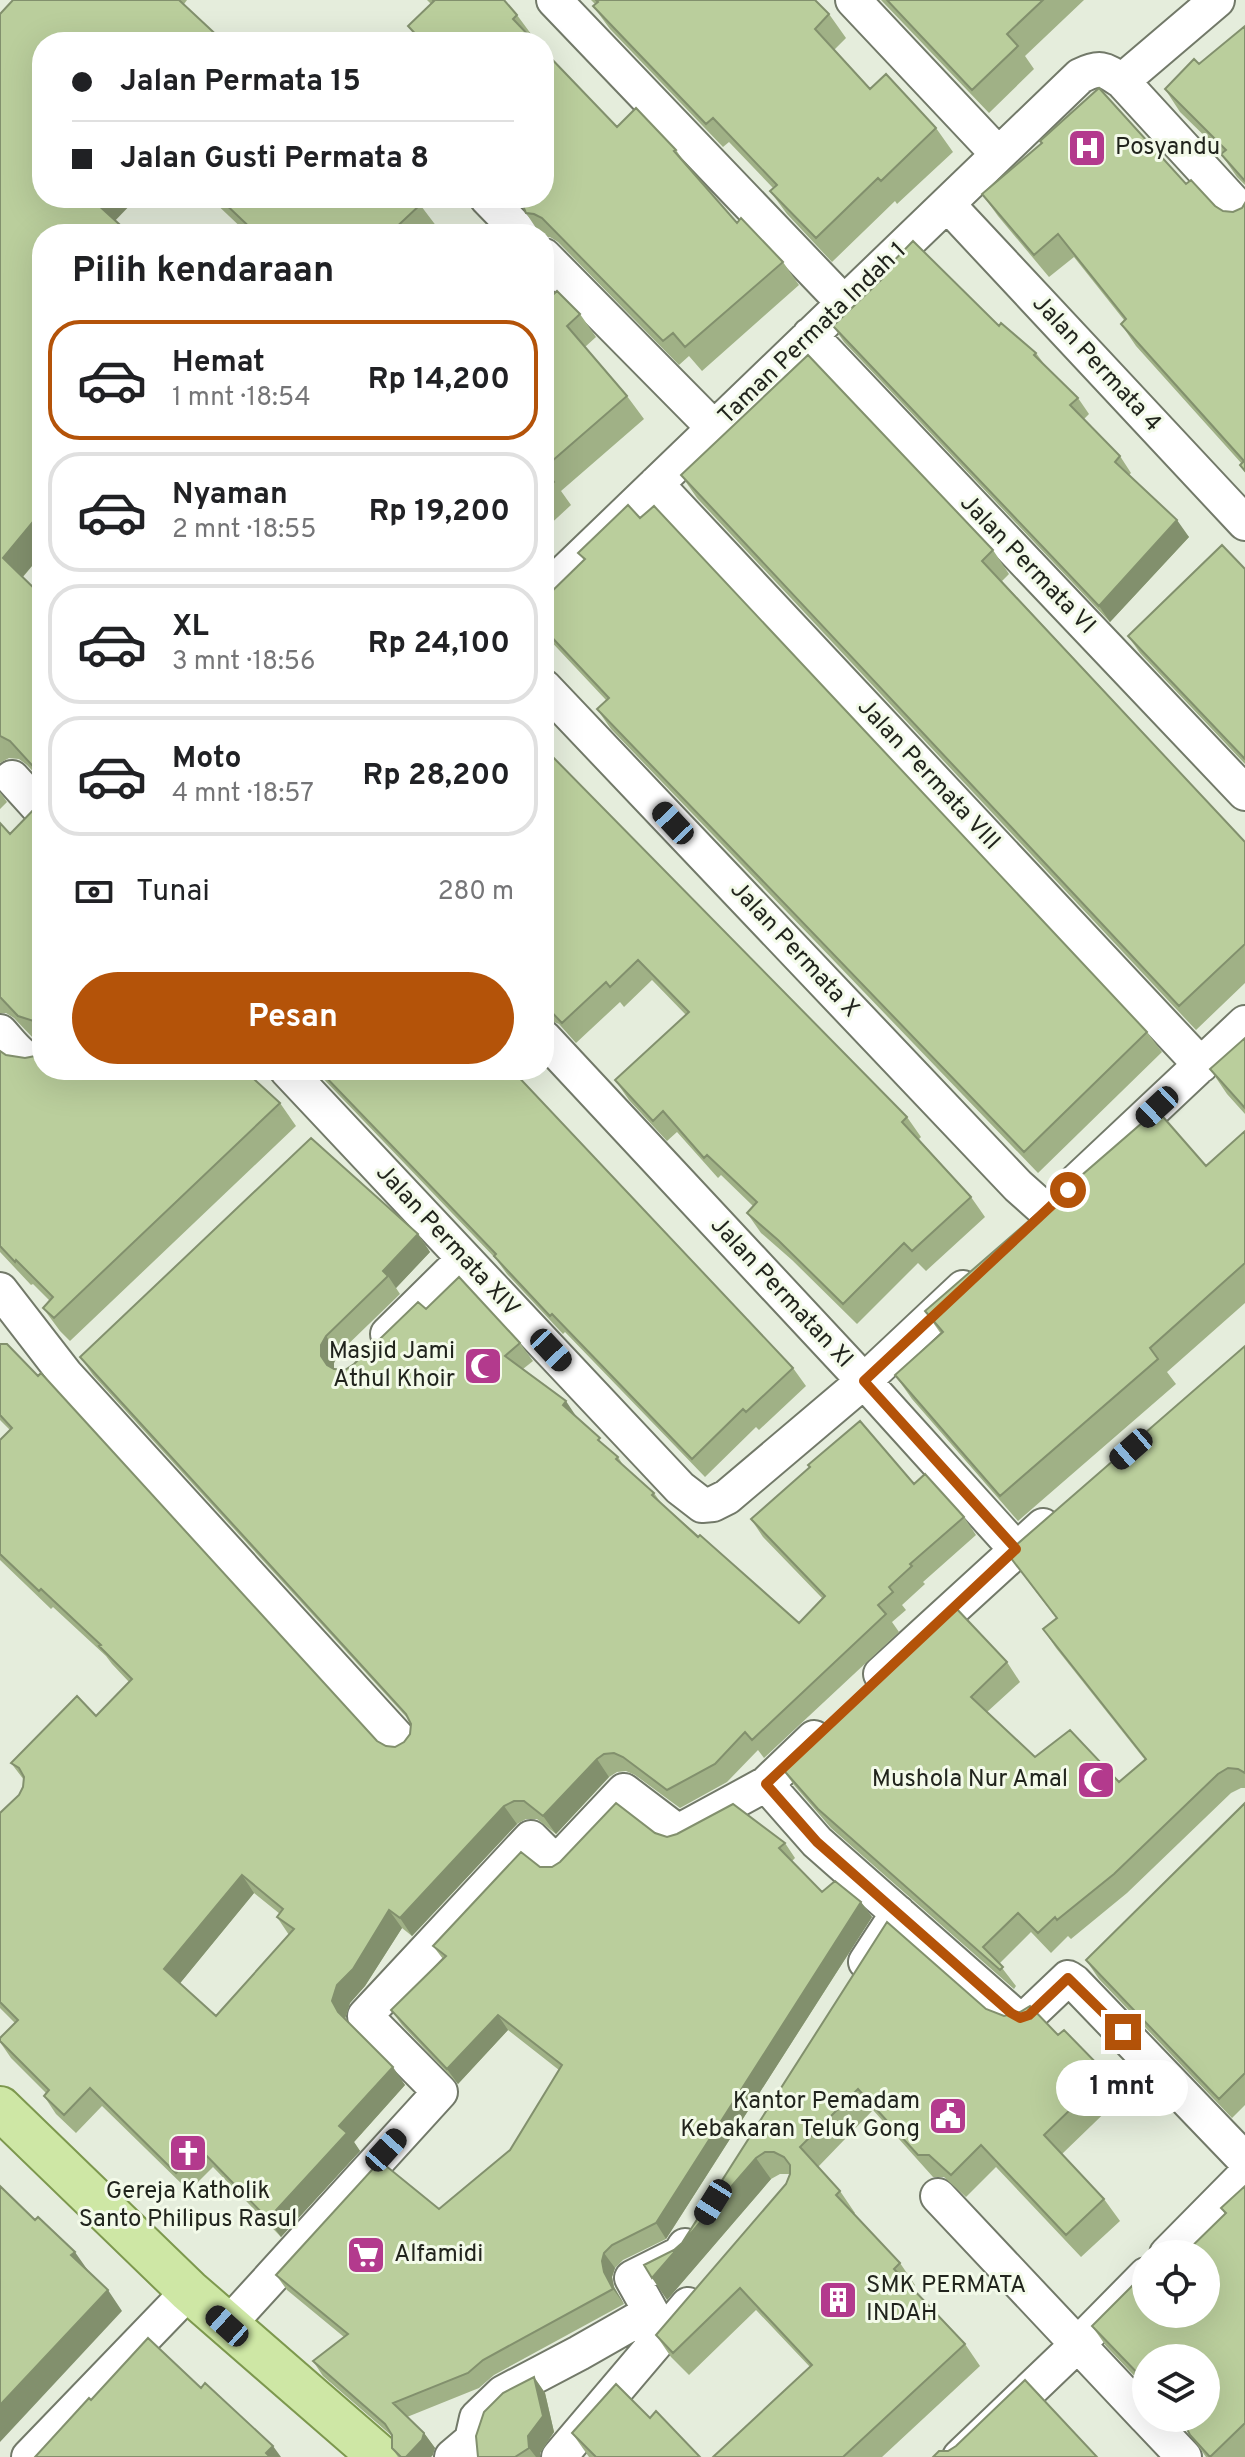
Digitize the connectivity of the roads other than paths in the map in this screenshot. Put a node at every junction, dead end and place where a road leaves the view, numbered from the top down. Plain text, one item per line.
1 (554, 0) edge
2 (853, 0) edge
3 (1202, 4) edge
4 (1122, 81) junction
5 (998, 154) junction
6 (948, 205) junction
7 (497, 208) edge
8 (1245, 215) edge
9 (512, 224) edge
10 (554, 266) edge
11 (844, 303) junction
12 (810, 335) junction
13 (714, 428) junction
14 (656, 484) junction
15 (1238, 503) edge
16 (554, 582) edge
17 (554, 698) edge
18 (12, 778) dead end
19 (1245, 793) edge
20 (32, 800) edge
21 (1245, 1023) edge
22 (0, 1032) edge
23 (554, 1049) edge
24 (32, 1061) edge
25 (1201, 1065) junction
26 (293, 1080) edge
27 (464, 1259) junction
28 (989, 1264) edge
29 (0, 1290) edge
30 (364, 1357) edge
31 (864, 1381) junction
32 (1064, 1507) edge
33 (1016, 1549) junction
34 (404, 1745) edge
35 (766, 1784) junction
36 (898, 1913) junction
37 (847, 1992) edge
38 (0, 2108) edge
39 (1245, 2160) edge
40 (1245, 2175) edge
41 (938, 2196) dead end
42 (705, 2215) edge
43 (1181, 2240) edge
44 (707, 2284) edge
45 (1132, 2289) edge
46 (189, 2291) junction
47 (227, 2326) junction
48 (1077, 2345) junction
49 (1132, 2403) edge
50 (1160, 2432) edge
51 (0, 2452) edge
52 (6, 2457) edge
53 (29, 2457) edge
54 (380, 2457) edge
55 (452, 2457) edge
56 (559, 2457) edge
57 (960, 2457) edge
58 (1184, 2457) edge

1 - 11 street
2 - 5 street
3 - 4 street
4 - 5 street, Taman Permata Indah 1
4 - 8 street
5 - 6 street, Taman Permata Indah 1
6 - 11 street, Taman Permata Indah 1
6 - 15 street, Jalan Permata 4
7 - 9 street
10 - 13 street
11 - 12 street, Taman Permata Indah 1
12 - 13 street, Taman Permata Indah 1
12 - 19 street, Jalan Permata VI
13 - 14 street, Taman Permata Indah 1
14 - 16 street, Taman Permata Indah 1
14 - 25 street, Jalan Permata VIII
17 - 25 street, Jalan Permata X
18 - 20 street
21 - 25 street
22 - 24 street
23 - 31 street, Jalan Permatan XI
26 - 27 street, Jalan Permata XIV
27 - 30 street
27 - 31 street, Jalan Permata XIV
28 - 31 street
29 - 34 street
31 - 33 street, Jalan Permatan XI
32 - 33 street
33 - 35 street
35 - 36 street
35 - 47 street
36 - 37 street
36 - 39 street
38 - 46 main road
40 - 43 street
41 - 48 street
42 - 55 street
44 - 56 street
45 - 48 street
46 - 47 main road
46 - 53 street
47 - 54 main road
48 - 49 street
48 - 57 street
50 - 58 street
51 - 52 street

